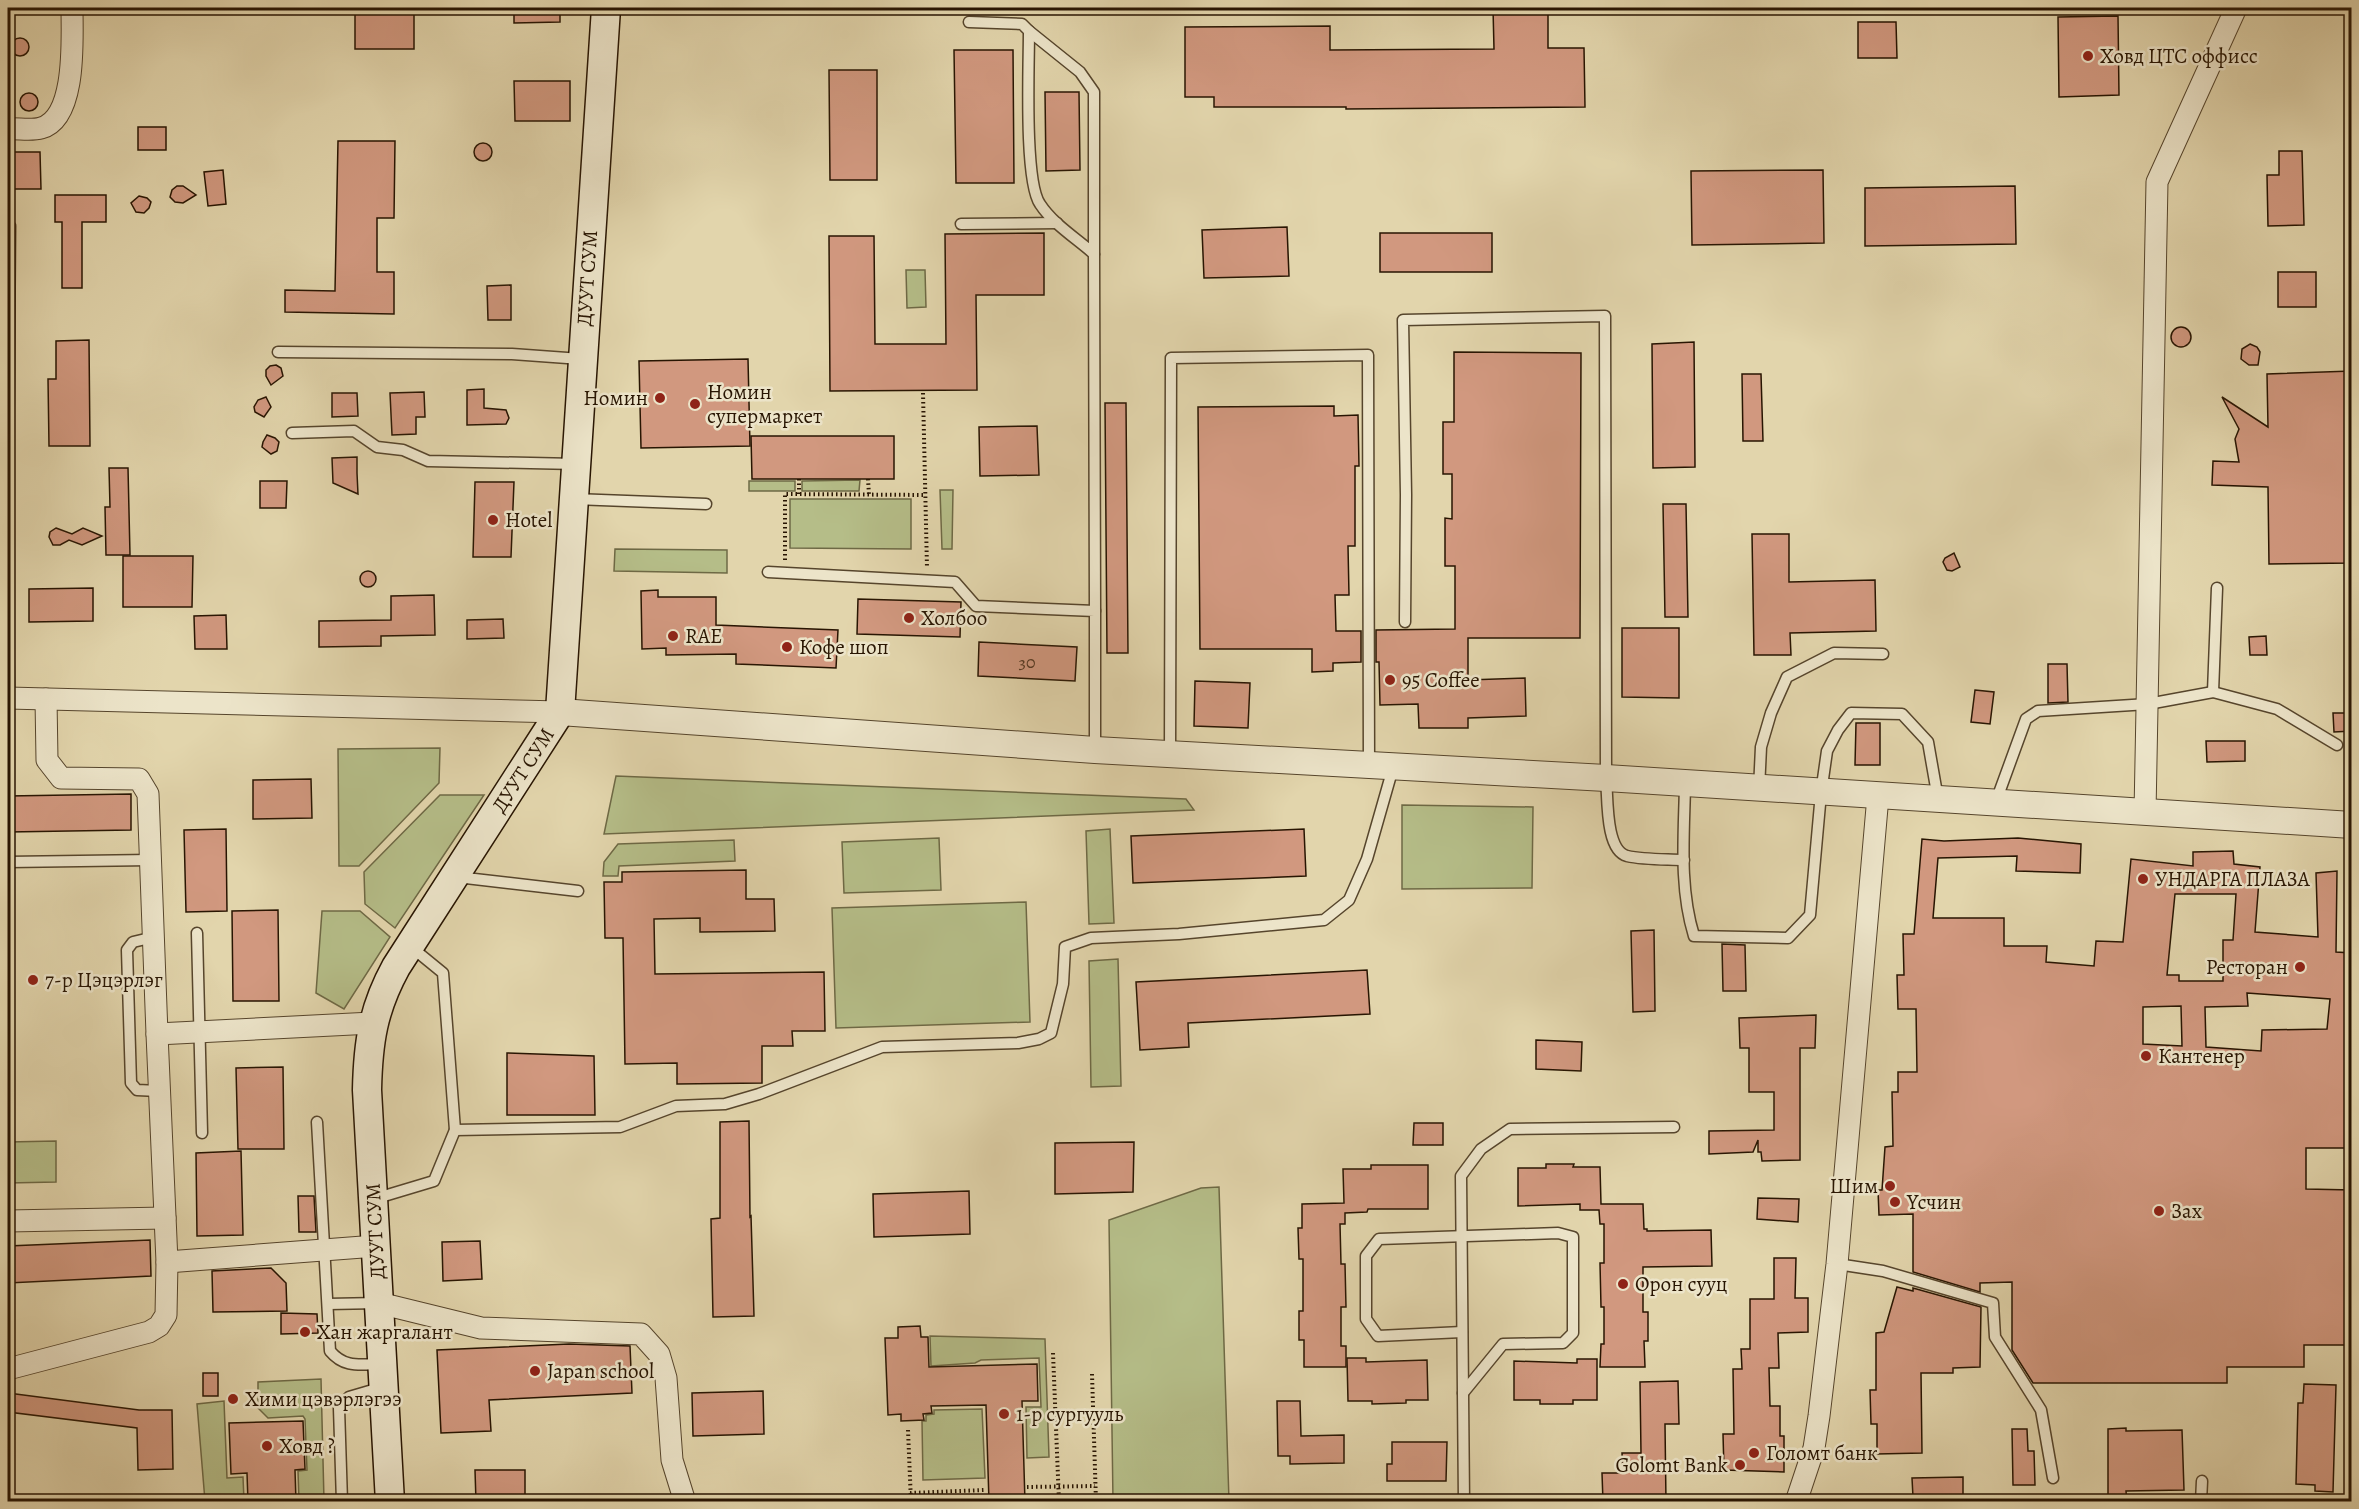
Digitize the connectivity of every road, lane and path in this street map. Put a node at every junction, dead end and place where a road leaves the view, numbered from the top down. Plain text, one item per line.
1 (72, 8) edge
2 (606, 8) edge
3 (2236, 8) edge
4 (969, 22) dead end
5 (1029, 31) junction
6 (8, 129) edge
7 (1057, 223) junction
8 (961, 224) dead end
9 (8, 226) edge
10 (1094, 254) junction
11 (278, 352) dead end
12 (582, 359) junction
13 (923, 393) dead end
14 (292, 433) dead end
15 (576, 464) junction
16 (8, 470) edge
17 (799, 479) dead end
18 (868, 479) dead end
19 (799, 494) junction
20 (869, 495) junction
21 (926, 495) junction
22 (574, 500) junction
23 (706, 504) dead end
24 (768, 572) dead end
25 (785, 573) junction
26 (927, 581) junction
27 (2217, 588) dead end
28 (1095, 611) junction
29 (8, 622) edge
30 (1405, 622) dead end
31 (1883, 654) dead end
32 (2213, 692) junction
33 (8, 698) edge
34 (46, 699) junction
35 (2148, 704) junction
36 (560, 712) junction
37 (2337, 745) dead end
38 (1095, 750) junction
39 (1170, 754) junction
40 (1381, 766) junction
41 (1606, 778) junction
42 (1685, 784) junction
43 (1759, 789) junction
44 (1821, 793) junction
45 (1878, 796) junction
46 (1938, 800) junction
47 (1995, 804) junction
48 (2145, 813) junction
49 (2352, 825) edge
50 (151, 860) junction
51 (1684, 860) junction
52 (8, 862) edge
53 (454, 877) junction
54 (578, 891) dead end
55 (197, 933) dead end
56 (154, 937) junction
57 (410, 946) junction
58 (372, 1023) junction
59 (200, 1031) junction
60 (157, 1034) junction
61 (159, 1091) junction
62 (318, 1122) dead end
63 (1674, 1127) dead end
64 (455, 1130) junction
65 (202, 1133) dead end
66 (373, 1199) junction
67 (165, 1218) junction
68 (8, 1221) edge
69 (1461, 1236) junction
70 (376, 1245) junction
71 (323, 1250) junction
72 (167, 1262) junction
73 (1837, 1264) junction
74 (379, 1303) junction
75 (328, 1304) junction
76 (1462, 1332) junction
77 (1053, 1353) dead end
78 (8, 1369) edge
79 (1092, 1374) dead end
80 (383, 1375) junction
81 (1463, 1393) junction
82 (908, 1430) dead end
83 (2053, 1478) dead end
84 (2202, 1480) dead end
85 (1059, 1486) junction
86 (1095, 1486) junction
87 (1027, 1487) dead end
88 (984, 1490) dead end
89 (910, 1493) junction
90 (342, 1502) edge
91 (390, 1502) edge
92 (685, 1502) edge
93 (911, 1502) edge
94 (1059, 1502) edge
95 (1096, 1502) edge
96 (1464, 1502) edge
97 (1796, 1502) edge
98 (2201, 1502) edge

1 - 6 street
2 - 12 main road, ДУУТ СУМ
3 - 35 street
4 - 5 lane
5 - 7 lane
5 - 10 lane
7 - 8 lane
7 - 10 lane
9 - 16 lane
10 - 28 lane
11 - 12 lane
12 - 15 main road, ДУУТ СУМ
13 - 21 path
14 - 15 lane
15 - 22 main road, ДУУТ СУМ
17 - 19 path
18 - 20 path
19 - 20 path
19 - 25 path
20 - 21 path
21 - 26 path
22 - 23 lane
22 - 36 main road, ДУУТ СУМ
24 - 25 lane
25 - 26 lane
26 - 28 lane
27 - 32 lane
28 - 38 lane
29 - 33 lane
30 - 41 lane
31 - 43 lane
32 - 35 lane
32 - 37 lane
33 - 34 street
34 - 36 street
34 - 50 street
35 - 47 lane
35 - 48 street
36 - 38 street
36 - 53 main road, ДУУТ СУМ
38 - 39 street
39 - 40 street
39 - 40 lane
40 - 41 street
40 - 64 lane
41 - 42 street
41 - 51 lane
42 - 43 street
42 - 51 lane
43 - 44 street
44 - 45 street
44 - 46 lane
44 - 51 lane
45 - 46 street
45 - 73 street
46 - 47 street
47 - 48 street
48 - 49 street
50 - 52 lane
50 - 56 street
53 - 54 lane
53 - 57 main road, ДУУТ СУМ
55 - 59 lane
56 - 60 street
56 - 61 lane
57 - 58 main road, ДУУТ СУМ
57 - 64 lane
58 - 59 street
58 - 66 main road, ДУУТ СУМ
59 - 60 street
59 - 65 lane
60 - 61 street
61 - 67 street
62 - 71 lane
63 - 69 lane
64 - 66 lane
66 - 70 main road, ДУУТ СУМ
67 - 68 street
67 - 72 street
69 - 76 lane
69 - 76 lane
69 - 81 lane
70 - 71 street
70 - 74 main road, ДУУТ СУМ
71 - 72 street
71 - 75 lane
72 - 78 street
73 - 83 lane
73 - 97 street
74 - 75 lane
74 - 80 main road, ДУУТ СУМ
74 - 92 street
75 - 80 lane
76 - 81 lane
77 - 85 path
79 - 86 path
80 - 90 lane
80 - 91 main road, ДУУТ СУМ
81 - 96 lane
82 - 89 path
84 - 98 lane
85 - 86 path
85 - 87 path
85 - 94 path
86 - 95 path
88 - 89 path
89 - 93 path

